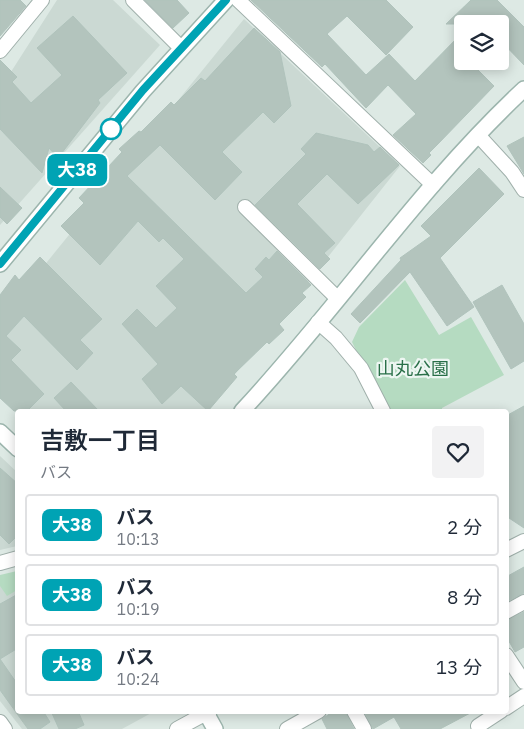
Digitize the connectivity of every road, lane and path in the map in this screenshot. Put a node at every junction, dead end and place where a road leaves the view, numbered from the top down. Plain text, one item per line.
1 (133, 0) edge
2 (226, 0) edge
3 (238, 0) edge
4 (33, 3) edge
5 (181, 48) junction
6 (0, 51) edge
7 (524, 89) edge
8 (478, 135) junction
9 (433, 185) junction
10 (524, 190) edge
11 (245, 207) dead end
12 (0, 264) edge
13 (337, 298) junction
14 (318, 322) junction
15 (244, 409) edge
16 (382, 409) edge
17 (0, 432) edge
18 (15, 446) edge
19 (524, 541) edge
20 (509, 548) edge
21 (15, 559) edge
22 (0, 563) edge
23 (524, 602) edge
24 (509, 610) edge
25 (509, 660) edge
26 (524, 682) edge
27 (524, 696) edge
28 (509, 706) edge
29 (203, 714) edge
30 (208, 714) edge
31 (314, 714) edge
32 (356, 714) edge
33 (496, 714) edge
34 (0, 722) edge
35 (478, 726) dead end
36 (5, 729) edge
37 (177, 729) edge
38 (215, 729) edge
39 (287, 729) edge
40 (364, 729) edge

1 - 5 street
2 - 5 street
3 - 9 street
4 - 6 street
5 - 12 street
7 - 8 street
8 - 9 street
8 - 10 street
9 - 13 street
11 - 13 street
13 - 14 street
14 - 15 street
14 - 16 street
17 - 18 street
19 - 20 street
21 - 22 street
23 - 24 street
25 - 26 street
27 - 28 street
29 - 37 street
30 - 38 street
31 - 39 street
32 - 40 street
33 - 35 street
34 - 36 street

